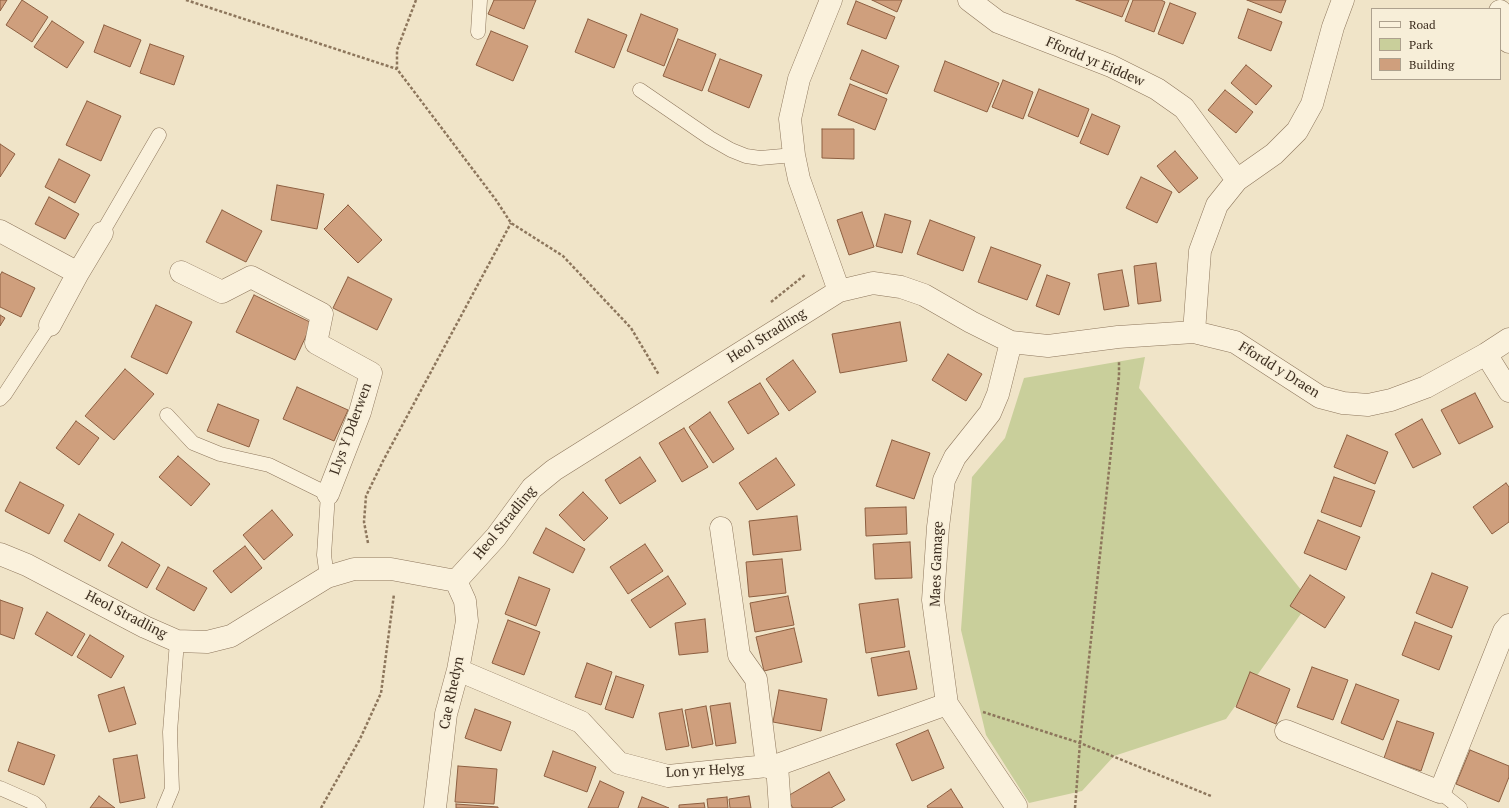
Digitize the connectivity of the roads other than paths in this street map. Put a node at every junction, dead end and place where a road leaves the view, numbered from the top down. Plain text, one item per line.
1 (480, 0) edge
2 (830, 0) edge
3 (969, 0) edge
4 (1343, 0) edge
5 (1501, 15) edge
6 (478, 32) dead end
7 (1509, 42) edge
8 (640, 90) dead end
9 (159, 135) dead end
10 (794, 155) junction
11 (1237, 180) junction
12 (0, 231) edge
13 (102, 233) joint
14 (181, 272) dead end
15 (78, 273) junction
16 (839, 291) junction
17 (50, 325) joint
18 (1194, 332) junction
19 (1509, 339) edge
20 (1011, 342) junction
21 (1486, 354) junction
22 (1509, 392) edge
23 (0, 399) edge
24 (167, 415) dead end
25 (328, 494) junction
26 (721, 528) dead end
27 (0, 554) edge
28 (327, 577) junction
29 (456, 581) junction
30 (1509, 625) edge
31 (177, 641) junction
32 (458, 670) junction
33 (947, 704) junction
34 (1286, 731) dead end
35 (772, 766) junction
36 (0, 788) edge
37 (1440, 792) junction
38 (1016, 806) dead end
39 (39, 808) edge
40 (164, 808) edge
41 (435, 808) edge
42 (780, 808) edge
43 (1460, 808) edge

1 - 6 lane
2 - 10 street
3 - 11 street, Ffordd yr Eiddew
4 - 11 street
5 - 7 street
8 - 10 lane
9 - 13 lane
10 - 16 street
11 - 18 street
12 - 15 street
13 - 15 street
14 - 25 street, Llys Y Dderwen
15 - 17 street
16 - 20 street, Heol Stradling
16 - 29 street, Heol Stradling
17 - 23 lane
18 - 20 street, Ffordd y Draen
18 - 21 street, Ffordd y Draen
19 - 21 street, Ffordd y Draen
20 - 33 street, Maes Gamage
21 - 22 street
24 - 25 lane, Llys Y Dderwen
25 - 28 lane, Llys Y Dderwen
26 - 35 street
27 - 31 street, Heol Stradling
28 - 29 street, Heol Stradling
28 - 31 street, Heol Stradling
29 - 32 street, Cae Rhedyn
30 - 37 street
31 - 40 lane
32 - 35 street, Lon yr Helyg
32 - 41 street, Cae Rhedyn
33 - 35 street, Lon yr Helyg
33 - 38 street, Maes Gamage
34 - 37 street
35 - 42 street
36 - 39 lane
37 - 43 lane

